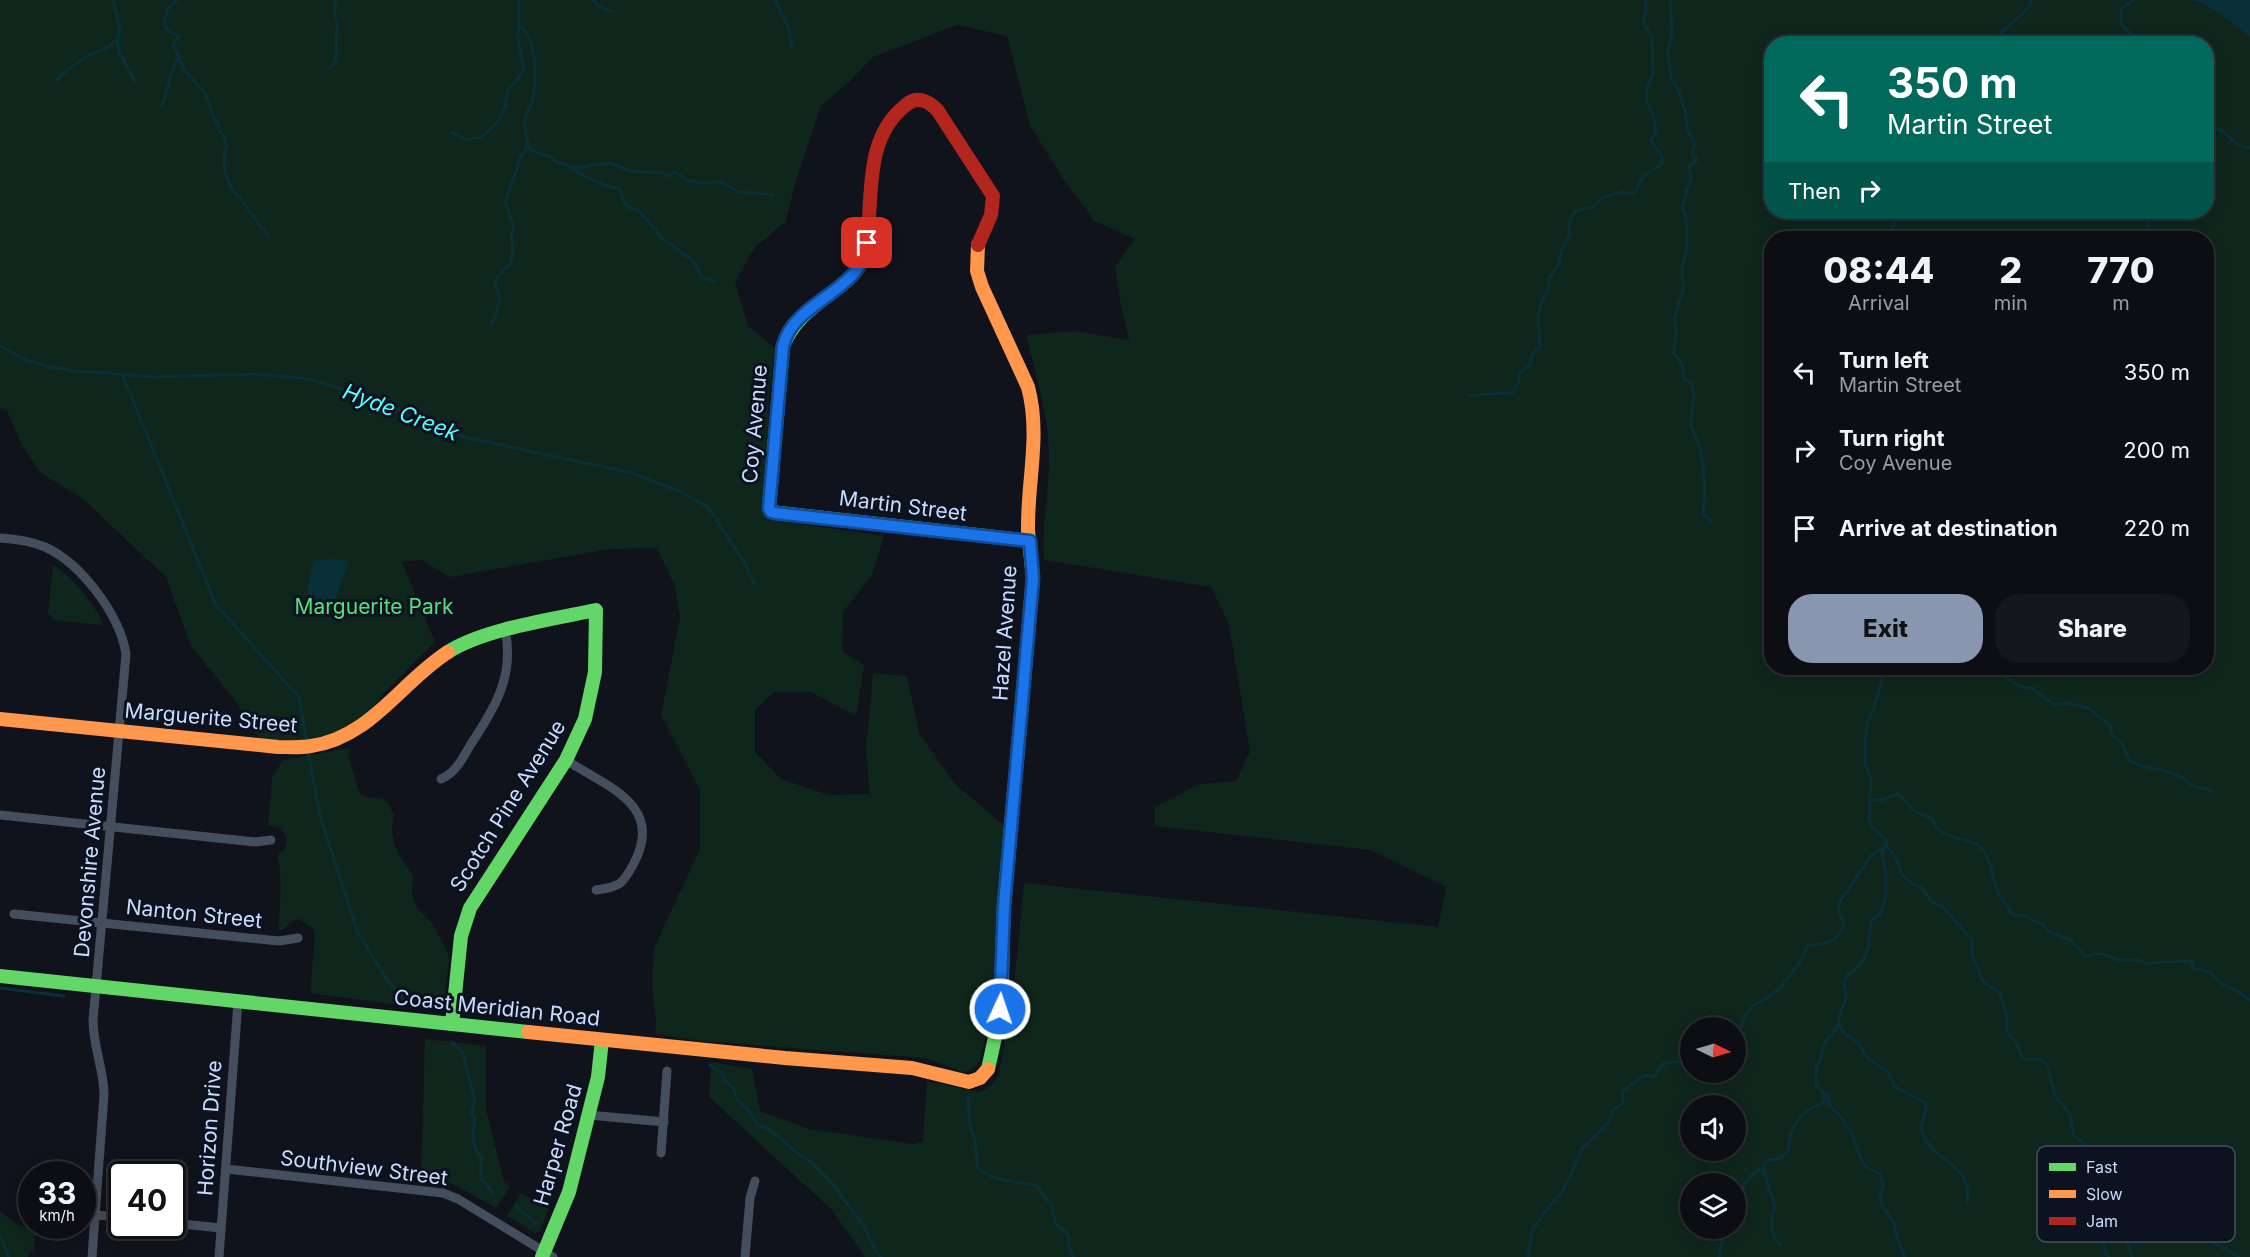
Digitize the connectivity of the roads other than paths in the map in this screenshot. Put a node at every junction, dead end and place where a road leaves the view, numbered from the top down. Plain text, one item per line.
1 (993, 209) joint
2 (771, 512) joint
3 (0, 538) edge
4 (1030, 541) junction
5 (596, 610) joint
6 (505, 630) junction
7 (0, 718) edge
8 (120, 731) junction
9 (566, 760) junction
10 (441, 778) dead end
11 (0, 815) edge
12 (111, 827) junction
13 (271, 840) dead end
14 (596, 890) dead end
15 (14, 914) dead end
16 (102, 923) junction
17 (298, 938) dead end
18 (0, 976) edge
19 (96, 986) junction
20 (238, 1002) junction
21 (452, 1024) junction
22 (603, 1040) junction
23 (668, 1071) dead end
24 (986, 1072) joint
25 (589, 1115) junction
26 (664, 1122) junction
27 (661, 1153) dead end
28 (226, 1169) junction
29 (755, 1181) dead end
30 (96, 1202) edge
31 (186, 1224) edge
32 (221, 1228) junction
33 (93, 1239) edge
34 (547, 1255) edge
35 (92, 1257) edge
36 (219, 1257) edge
37 (745, 1257) edge

1 - 2 street, Coy Avenue
1 - 4 street, Hazel Avenue
2 - 4 street, Martin Street
3 - 8 street, Devonshire Avenue
4 - 24 street, Hazel Avenue
5 - 6 street, Marguerite Street
5 - 9 street, Scotch Pine Avenue
6 - 8 street, Marguerite Street
6 - 10 street
7 - 8 street, Marguerite Street
8 - 12 street, Devonshire Avenue
9 - 14 street
9 - 21 street, Scotch Pine Avenue
11 - 12 street
12 - 13 street
12 - 16 street, Devonshire Avenue
15 - 16 street, Nanton Street
16 - 17 street, Nanton Street
16 - 19 street, Devonshire Avenue
18 - 19 street, Coast Meridian Road
19 - 20 street, Coast Meridian Road
19 - 30 street, Devonshire Avenue
20 - 21 street, Coast Meridian Road
20 - 28 street, Horizon Drive
21 - 22 street, Coast Meridian Road
22 - 24 street, Coast Meridian Road
22 - 25 street, Harper Road
23 - 26 street
25 - 26 street
25 - 34 street, Harper Road
26 - 27 street
28 - 32 street, Horizon Drive
28 - 34 street, Southview Street
29 - 37 street
31 - 32 street
32 - 36 street, Horizon Drive
33 - 35 street, Devonshire Avenue

